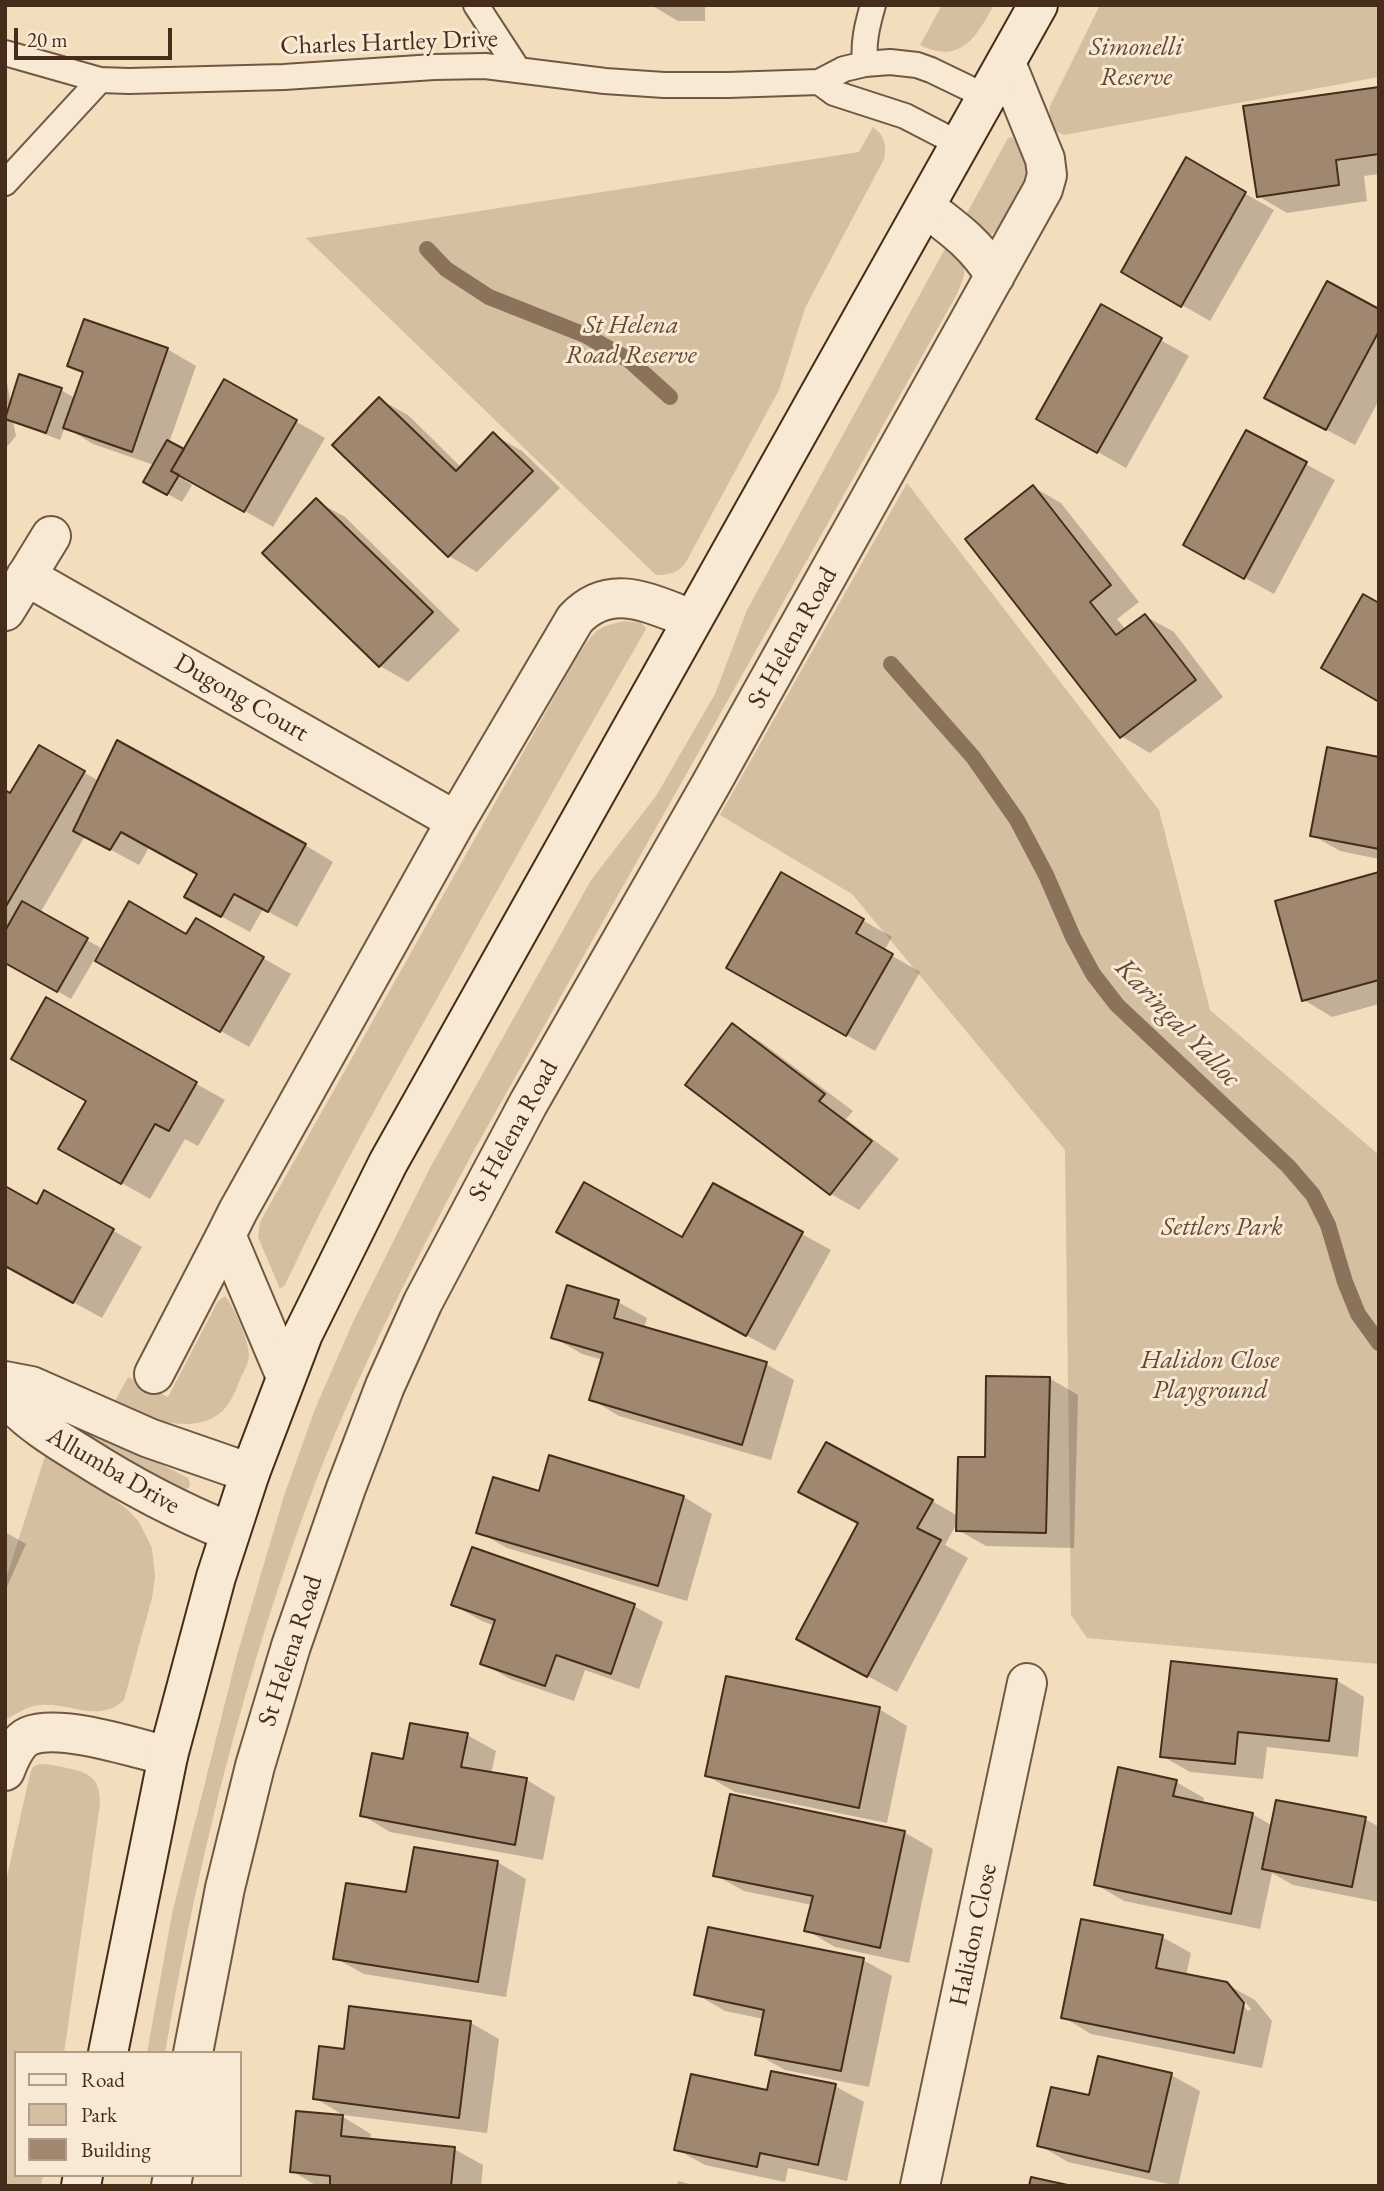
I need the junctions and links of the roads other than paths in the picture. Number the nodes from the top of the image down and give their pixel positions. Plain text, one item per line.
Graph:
1 (476, 5) edge
2 (873, 5) edge
3 (1038, 5) edge
4 (5, 54) edge
5 (1006, 63) junction
6 (865, 64) junction
7 (517, 68) junction
8 (100, 80) junction
9 (819, 82) junction
10 (987, 97) junction
11 (961, 145) junction
12 (5, 183) edge
13 (925, 207) junction
14 (995, 276) junction
15 (51, 536) dead end
16 (26, 576) junction
17 (5, 611) edge
18 (692, 619) junction
19 (456, 821) junction
20 (226, 1235) junction
21 (154, 1374) dead end
22 (286, 1377) junction
23 (5, 1381) edge
24 (5, 1396) edge
25 (250, 1473) junction
26 (230, 1532) junction
27 (1027, 1683) dead end
28 (168, 1756) junction
29 (5, 1771) edge
30 (108, 2051) edge
31 (193, 2051) edge
32 (920, 2186) edge

1 - 7 lane
2 - 6 lane
3 - 5 street
4 - 8 lane, Charles Hartley Drive
5 - 10 street
5 - 14 street, St Helena Road
6 - 9 lane, Charles Hartley Drive
6 - 10 lane, Charles Hartley Drive
7 - 8 lane, Charles Hartley Drive
7 - 9 lane, Charles Hartley Drive
8 - 12 lane
9 - 11 lane, Charles Hartley Drive
10 - 11 street
11 - 13 street
13 - 14 street
13 - 18 street
14 - 31 street, St Helena Road
15 - 16 street
16 - 17 street
16 - 19 street, Dugong Court
18 - 19 street
18 - 22 street
19 - 20 street
20 - 21 street
20 - 22 street
22 - 25 street
23 - 25 street, Allumba Drive
24 - 26 street, Allumba Drive
25 - 26 street
26 - 28 street
27 - 32 street, Halidon Close
28 - 29 street
28 - 30 street

